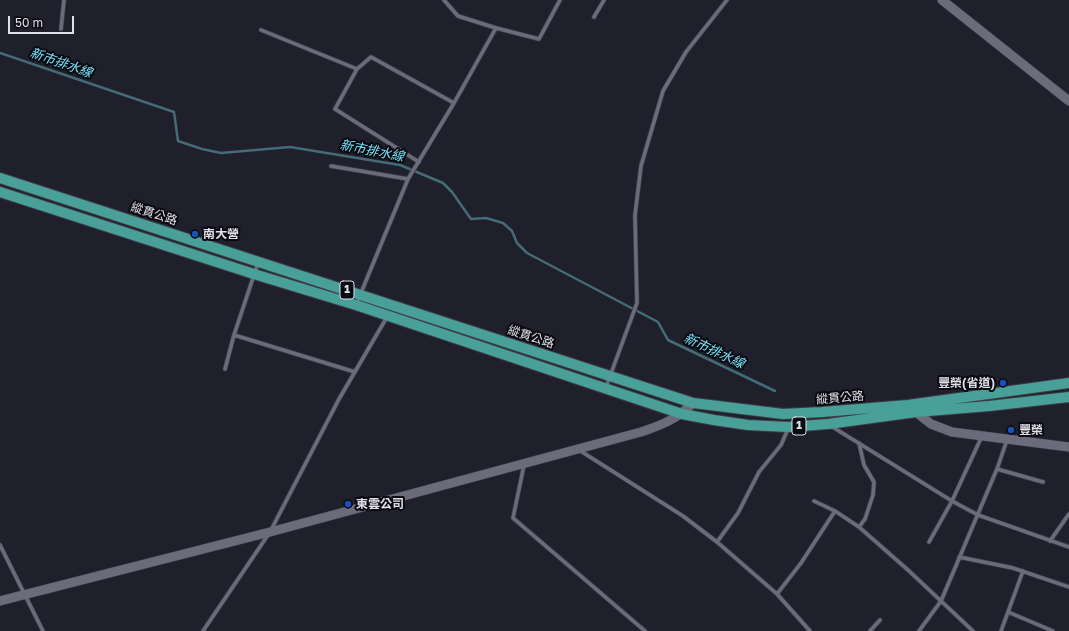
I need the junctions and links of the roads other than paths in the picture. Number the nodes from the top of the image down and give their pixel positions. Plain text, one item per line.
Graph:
1 (64, 0) edge
2 (444, 0) edge
3 (560, 0) edge
4 (604, 0) edge
5 (727, 0) edge
6 (942, 0) edge
7 (594, 17) dead end
8 (496, 28) junction
9 (61, 29) dead end
10 (261, 30) dead end
11 (358, 69) junction
12 (1069, 101) edge
13 (454, 104) junction
14 (419, 162) junction
15 (331, 166) dead end
16 (0, 178) edge
17 (408, 179) junction
18 (0, 192) edge
19 (259, 262) junction
20 (254, 274) junction
21 (360, 294) junction
22 (356, 305) junction
23 (388, 316) junction
24 (234, 335) junction
25 (225, 369) dead end
26 (354, 372) junction
27 (609, 377) junction
28 (1069, 383) edge
29 (605, 388) junction
30 (1069, 396) edge
31 (694, 403) junction
32 (912, 408) junction
33 (682, 414) junction
34 (828, 424) junction
35 (788, 427) junction
36 (982, 435) junction
37 (1008, 438) junction
38 (859, 443) junction
39 (1069, 447) edge
40 (576, 449) junction
41 (525, 464) junction
42 (997, 469) junction
43 (1044, 482) dead end
44 (814, 501) dead end
45 (952, 501) junction
46 (836, 511) junction
47 (1069, 514) edge
48 (978, 515) junction
49 (859, 527) junction
50 (270, 532) junction
51 (1050, 541) junction
52 (717, 542) junction
53 (929, 542) dead end
54 (0, 544) edge
55 (1069, 547) edge
56 (959, 557) junction
57 (1023, 571) junction
58 (1069, 587) edge
59 (777, 594) junction
60 (24, 595) junction
61 (0, 601) edge
62 (941, 601) junction
63 (1008, 612) junction
64 (880, 620) dead end
65 (43, 631) edge
66 (203, 631) edge
67 (645, 631) edge
68 (810, 631) edge
69 (870, 631) edge
70 (919, 631) edge
71 (972, 631) edge
72 (1001, 631) edge
73 (1054, 631) edge

1 - 9 lane
2 - 8 lane
3 - 8 lane
4 - 7 lane
5 - 27 lane
6 - 12 street
8 - 13 lane
10 - 11 lane
11 - 13 lane
11 - 14 lane
13 - 14 lane
14 - 17 lane
15 - 17 lane
16 - 19 main road, 縱貫公路 / 1
17 - 21 lane
18 - 20 main road, 縱貫公路 / 1
19 - 20 lane
19 - 21 main road, 縱貫公路 / 1
20 - 22 main road, 縱貫公路 / 1
20 - 24 lane
21 - 22 lane
21 - 27 main road, 縱貫公路 / 1
22 - 23 main road, 縱貫公路 / 1
23 - 26 lane
23 - 29 main road, 縱貫公路 / 1
24 - 25 lane
24 - 26 lane
26 - 50 lane
27 - 29 lane
27 - 31 main road, 縱貫公路 / 1
28 - 32 main road, 縱貫公路 / 1
29 - 33 main road, 縱貫公路 / 1
30 - 32 main road, 縱貫公路 / 1
31 - 32 main road, 縱貫公路 / 1
31 - 33 street
32 - 34 main road, 縱貫公路 / 1
32 - 36 street
33 - 35 main road, 縱貫公路 / 1
33 - 40 street
34 - 35 main road, 縱貫公路 / 1
34 - 38 lane
35 - 52 lane
36 - 37 street
36 - 45 lane
37 - 39 street
37 - 42 lane
38 - 45 lane
38 - 49 lane
40 - 41 street
40 - 52 lane
41 - 50 street
41 - 67 lane
42 - 43 lane
42 - 48 lane
44 - 46 lane
45 - 48 lane
45 - 53 lane
46 - 49 lane
46 - 59 lane
47 - 51 lane
48 - 51 lane
48 - 56 lane
49 - 62 lane
50 - 60 street
50 - 66 lane
51 - 55 lane
52 - 59 lane
54 - 60 lane
56 - 57 lane
56 - 62 lane
57 - 58 lane
57 - 63 lane
59 - 68 lane
60 - 61 street
60 - 65 lane
62 - 70 lane
62 - 71 lane
63 - 72 lane
63 - 73 lane
64 - 69 lane

